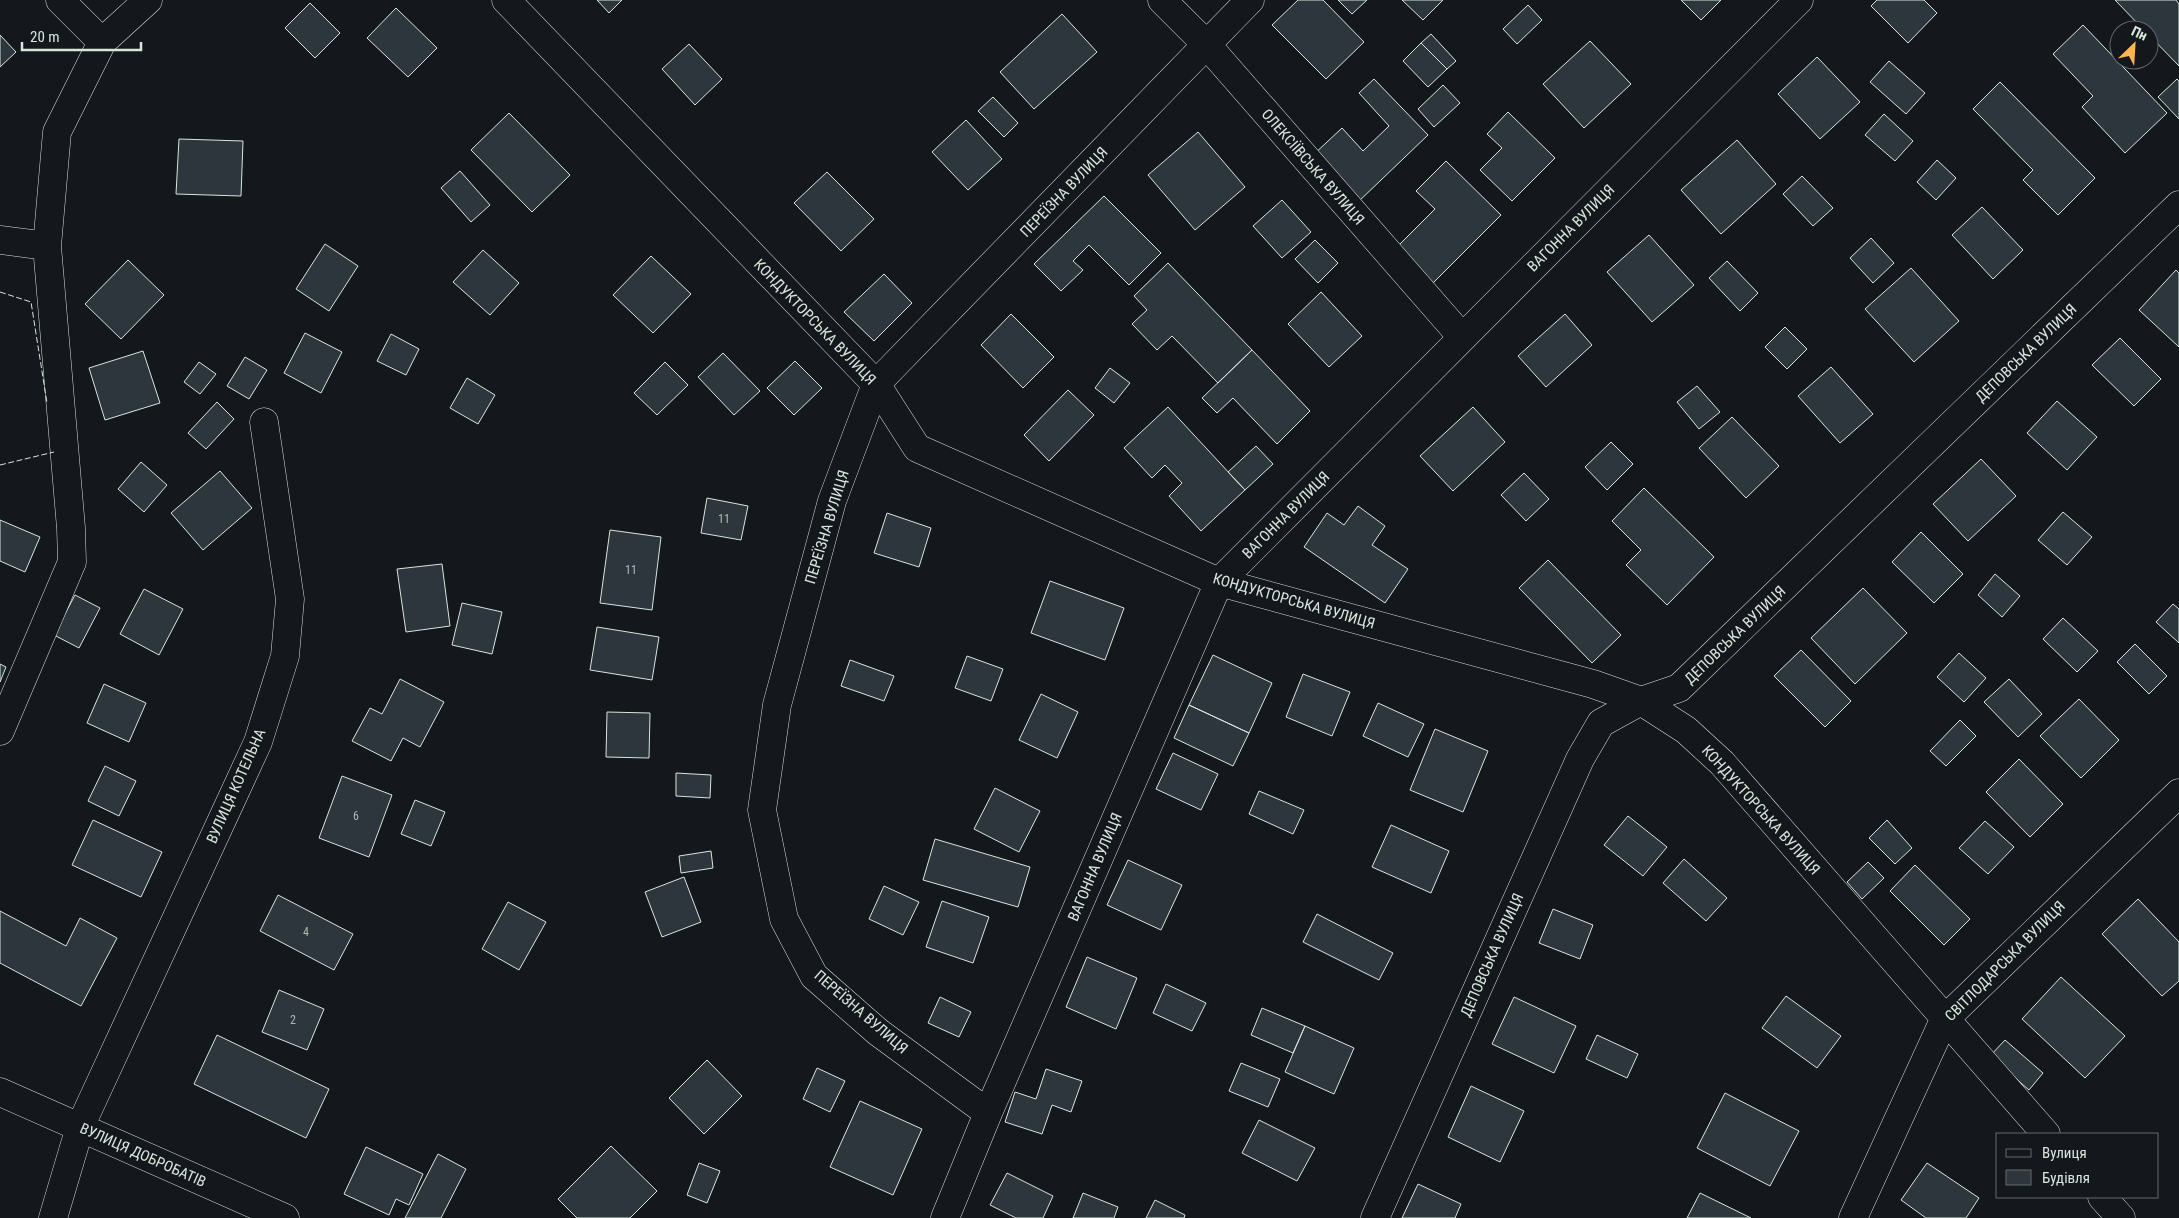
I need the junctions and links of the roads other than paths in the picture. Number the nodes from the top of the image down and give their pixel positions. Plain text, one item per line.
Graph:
1 (60, 0) edge
2 (148, 0) edge
3 (506, 0) edge
4 (1162, 0) edge
5 (1250, 0) edge
6 (1799, 0) edge
7 (102, 42) junction
8 (1207, 45) junction
9 (2179, 205) edge
10 (0, 240) edge
11 (47, 246) junction
12 (1462, 337) junction
13 (876, 384) junction
14 (264, 422) dead end
15 (1219, 582) junction
16 (1641, 702) junction
17 (0, 731) edge
18 (2179, 793) edge
19 (1944, 1020) junction
20 (0, 1092) edge
21 (988, 1113) junction
22 (80, 1127) junction
23 (2045, 1133) edge
24 (2103, 1198) edge
25 (53, 1218) edge
26 (285, 1218) edge
27 (945, 1218) edge
28 (1375, 1218) edge
29 (1854, 1218) edge
30 (2121, 1218) edge

1 - 7 street
2 - 7 street
3 - 13 street, КОНДУКТОРСЬКА ВУЛИЦЯ
4 - 8 street, ОЛЕКСІЇВСЬКА ВУЛИЦЯ
5 - 8 street, ПЕРЕЇЗНА ВУЛИЦЯ
6 - 12 street, ВАГОННА ВУЛИЦЯ
7 - 11 street
8 - 12 street, ОЛЕКСІЇВСЬКА ВУЛИЦЯ
8 - 13 street, ПЕРЕЇЗНА ВУЛИЦЯ
9 - 16 street, ДЕПОВСЬКА ВУЛИЦЯ
10 - 11 street
11 - 17 street
12 - 15 street, ВАГОННА ВУЛИЦЯ
13 - 15 street, КОНДУКТОРСЬКА ВУЛИЦЯ
13 - 21 street, ПЕРЕЇЗНА ВУЛИЦЯ
14 - 22 street, ВУЛИЦЯ КОТЕЛЬНА
15 - 16 street, КОНДУКТОРСЬКА ВУЛИЦЯ
15 - 21 street, ВАГОННА ВУЛИЦЯ
16 - 19 street, КОНДУКТОРСЬКА ВУЛИЦЯ
16 - 28 street, ДЕПОВСЬКА ВУЛИЦЯ
18 - 19 street, СВІТЛОДАРСЬКА ВУЛИЦЯ
19 - 23 street, КОНДУКТОРСЬКА ВУЛИЦЯ
19 - 29 street, СВІТЛОДАРСЬКА ВУЛИЦЯ
20 - 22 street, ВУЛИЦЯ ДОБРОБАТІВ
21 - 27 street, ВАГОННА ВУЛИЦЯ
22 - 25 street, ВУЛИЦЯ КОТЕЛЬНА
22 - 26 street, ВУЛИЦЯ ДОБРОБАТІВ
24 - 30 street

